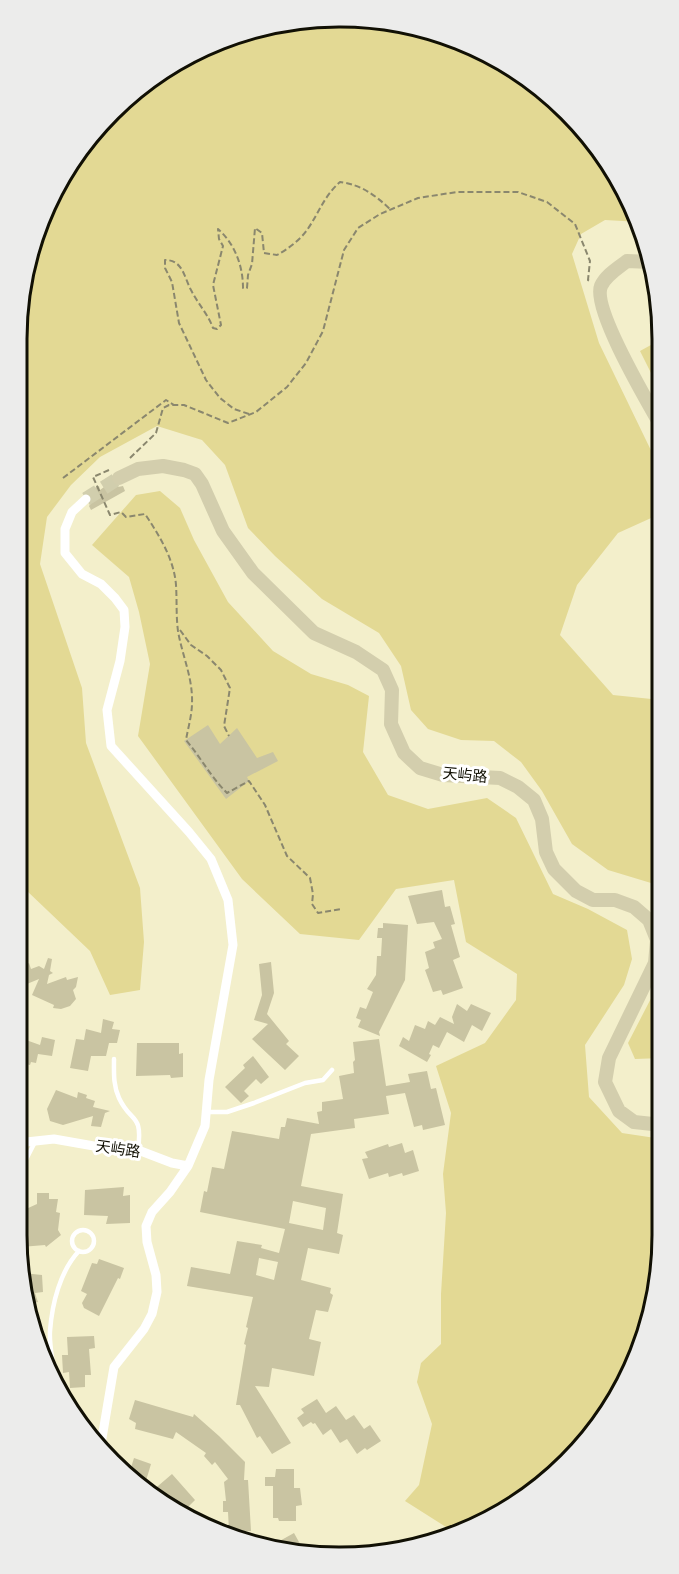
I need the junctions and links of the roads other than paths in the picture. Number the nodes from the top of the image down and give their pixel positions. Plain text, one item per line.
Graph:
1 (642, 262) edge
2 (652, 409) edge
3 (115, 473) tunnel mouth
4 (86, 499) tunnel mouth
5 (652, 927) edge
6 (652, 969) edge
7 (114, 1059) dead end
8 (332, 1070) dead end
9 (206, 1112) junction
10 (652, 1124) edge
11 (36, 1139) junction
12 (27, 1141) edge
13 (138, 1149) junction
14 (27, 1156) edge
15 (188, 1167) junction
16 (79, 1251) junction
17 (52, 1357) edge
18 (102, 1437) edge

1 - 2 street
3 - 5 street, 天屿路
4 - 9 street
6 - 10 street, 天屿路
7 - 13 lane
8 - 9 lane
9 - 15 street
11 - 12 street, 天屿路
11 - 13 street, 天屿路
11 - 14 lane
13 - 15 street, 天屿路
15 - 18 street
16 - 16 lane
16 - 17 lane

